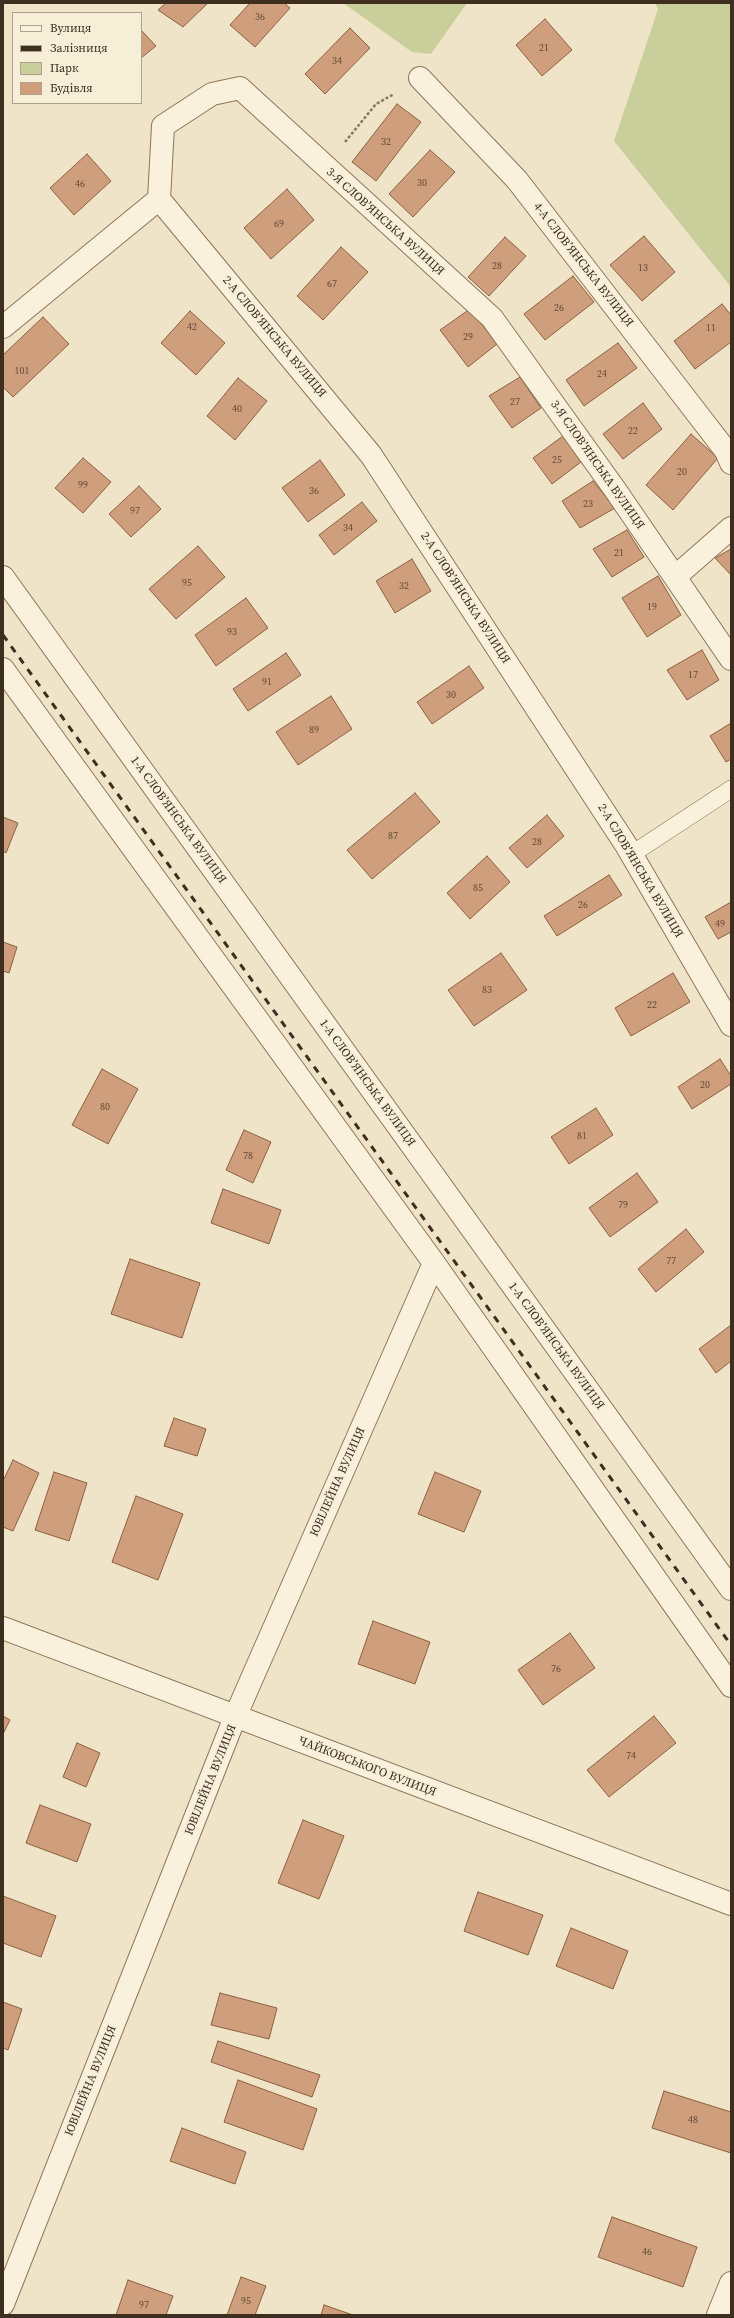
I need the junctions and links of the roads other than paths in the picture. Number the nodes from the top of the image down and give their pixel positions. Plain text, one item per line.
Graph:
1 (420, 78) dead end
2 (159, 199) junction
3 (3, 327) edge
4 (731, 463) edge
5 (731, 528) edge
6 (3, 577) edge
7 (675, 577) junction
8 (731, 659) edge
9 (3, 670) edge
10 (731, 789) edge
11 (632, 854) junction
12 (731, 1025) edge
13 (434, 1263) junction
14 (731, 1589) edge
15 (3, 1628) edge
16 (731, 1686) edge
17 (235, 1717) junction
18 (731, 1904) edge
19 (731, 2283) edge
20 (3, 2304) edge
21 (718, 2315) edge

1 - 4 street, 4-А СЛОВ’ЯНСЬКА ВУЛИЦЯ
2 - 3 street
2 - 7 street, 3-Я СЛОВ’ЯНСЬКА ВУЛИЦЯ
2 - 11 street, 2-А СЛОВ’ЯНСЬКА ВУЛИЦЯ
5 - 7 street
6 - 14 street, 1-А СЛОВ’ЯНСЬКА ВУЛИЦЯ
7 - 8 street, 3-Я СЛОВ’ЯНСЬКА ВУЛИЦЯ
9 - 13 street
10 - 11 lane
11 - 12 street, 2-А СЛОВ’ЯНСЬКА ВУЛИЦЯ
13 - 16 street
13 - 17 street, ЮВІЛЕЙНА ВУЛИЦЯ
15 - 17 street, ЧАЙКОВСЬКОГО ВУЛИЦЯ
17 - 18 street, ЧАЙКОВСЬКОГО ВУЛИЦЯ
17 - 20 street, ЮВІЛЕЙНА ВУЛИЦЯ
19 - 21 street

